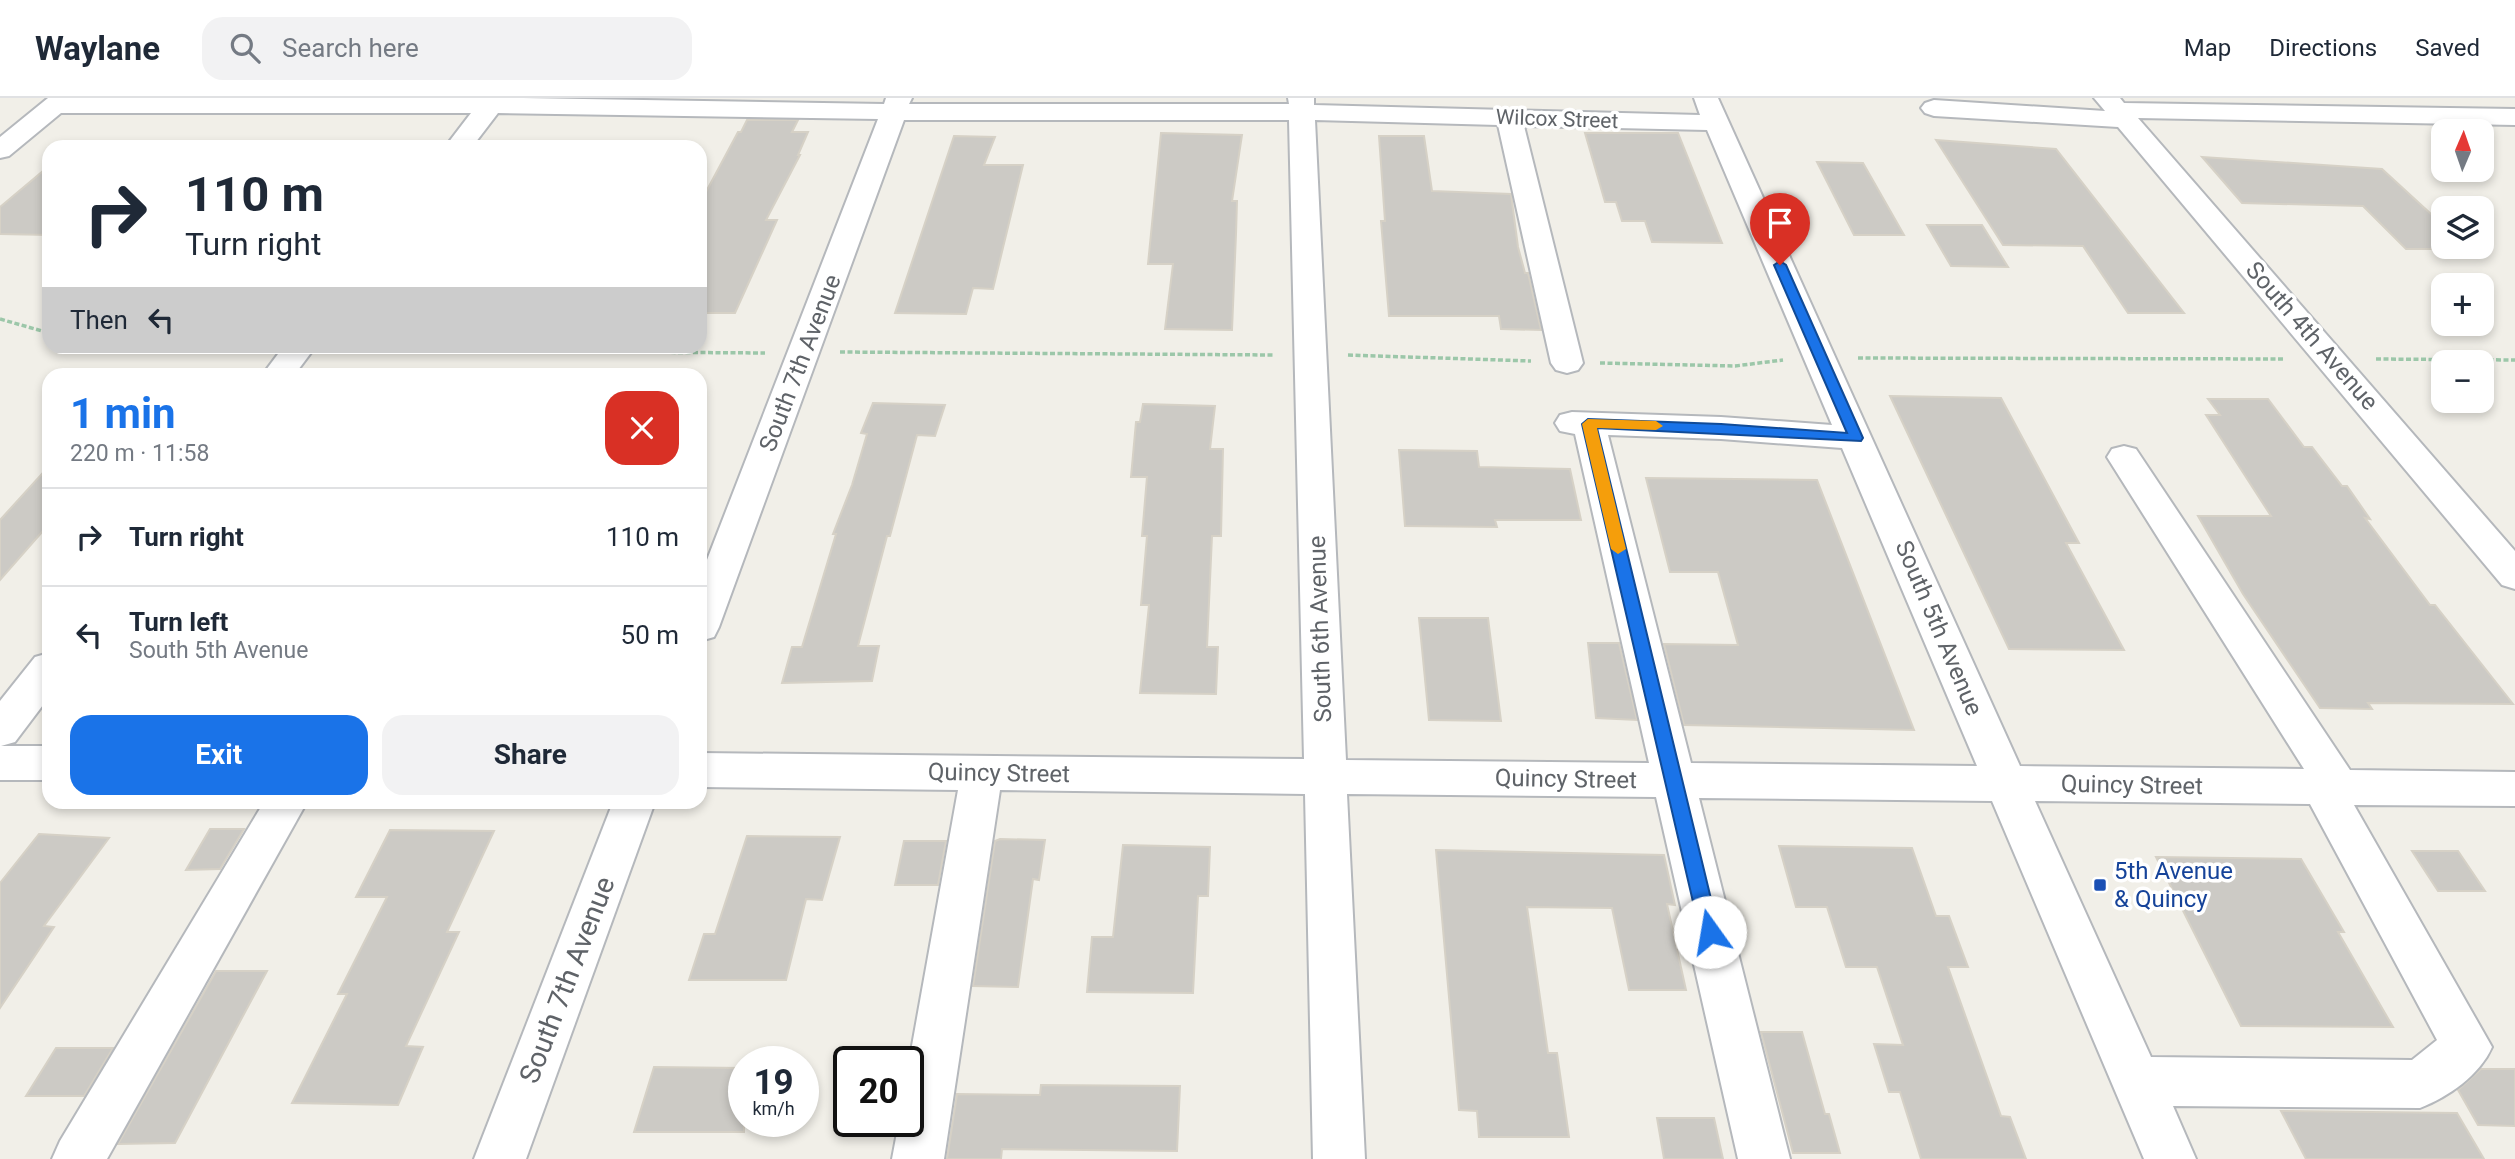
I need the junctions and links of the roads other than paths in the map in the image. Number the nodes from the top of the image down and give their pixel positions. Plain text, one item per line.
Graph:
1 (58, 102) edge
2 (493, 102) edge
3 (897, 105) edge
4 (1301, 105) edge
5 (1388, 106) edge
6 (1538, 108) edge
7 (1934, 108) dead end
8 (2117, 110) edge
9 (1711, 111) edge
10 (1509, 117) junction
11 (2515, 117) edge
12 (463, 140) edge
13 (0, 149) edge
14 (297, 354) edge
15 (273, 362) edge
16 (1567, 363) dead end
17 (1856, 438) junction
18 (2124, 457) dead end
19 (2515, 576) edge
20 (707, 608) edge
21 (42, 677) edge
22 (0, 730) edge
23 (0, 763) edge
24 (42, 763) edge
25 (707, 770) edge
26 (982, 773) junction
27 (1325, 776) junction
28 (1674, 780) junction
29 (2006, 783) junction
30 (2330, 787) junction
31 (2515, 789) edge
32 (282, 809) edge
33 (631, 809) edge
34 (2136, 1081) junction
35 (78, 1159) edge
36 (500, 1159) edge
37 (918, 1159) edge
38 (1339, 1159) edge
39 (1764, 1159) edge
40 (2170, 1159) edge

1 - 2 street, Wilcox Street
1 - 13 street
2 - 3 street, Wilcox Street
2 - 12 street
3 - 4 street, Wilcox Street
3 - 20 street, South 7th Avenue
4 - 5 street, Wilcox Street
4 - 27 street, South 6th Avenue
5 - 10 street, Wilcox Street
6 - 9 street, Wilcox Street
6 - 10 street, Wilcox Street
7 - 8 street
8 - 11 street
8 - 19 street, South 4th Avenue
9 - 17 street, South 5th Avenue
10 - 16 street
14 - 15 street
17 - 28 street
17 - 29 street, South 5th Avenue
18 - 30 street
21 - 22 street
23 - 24 street
25 - 26 street, Quincy Street
26 - 27 street, Quincy Street
26 - 37 street
27 - 28 street, Quincy Street
27 - 38 street, South 6th Avenue
28 - 29 street, Quincy Street
28 - 39 street
29 - 30 street, Quincy Street
29 - 34 street, South 5th Avenue
30 - 31 street, Quincy Street
30 - 34 street
32 - 35 street
33 - 36 street, South 7th Avenue
34 - 40 street, South 5th Avenue

